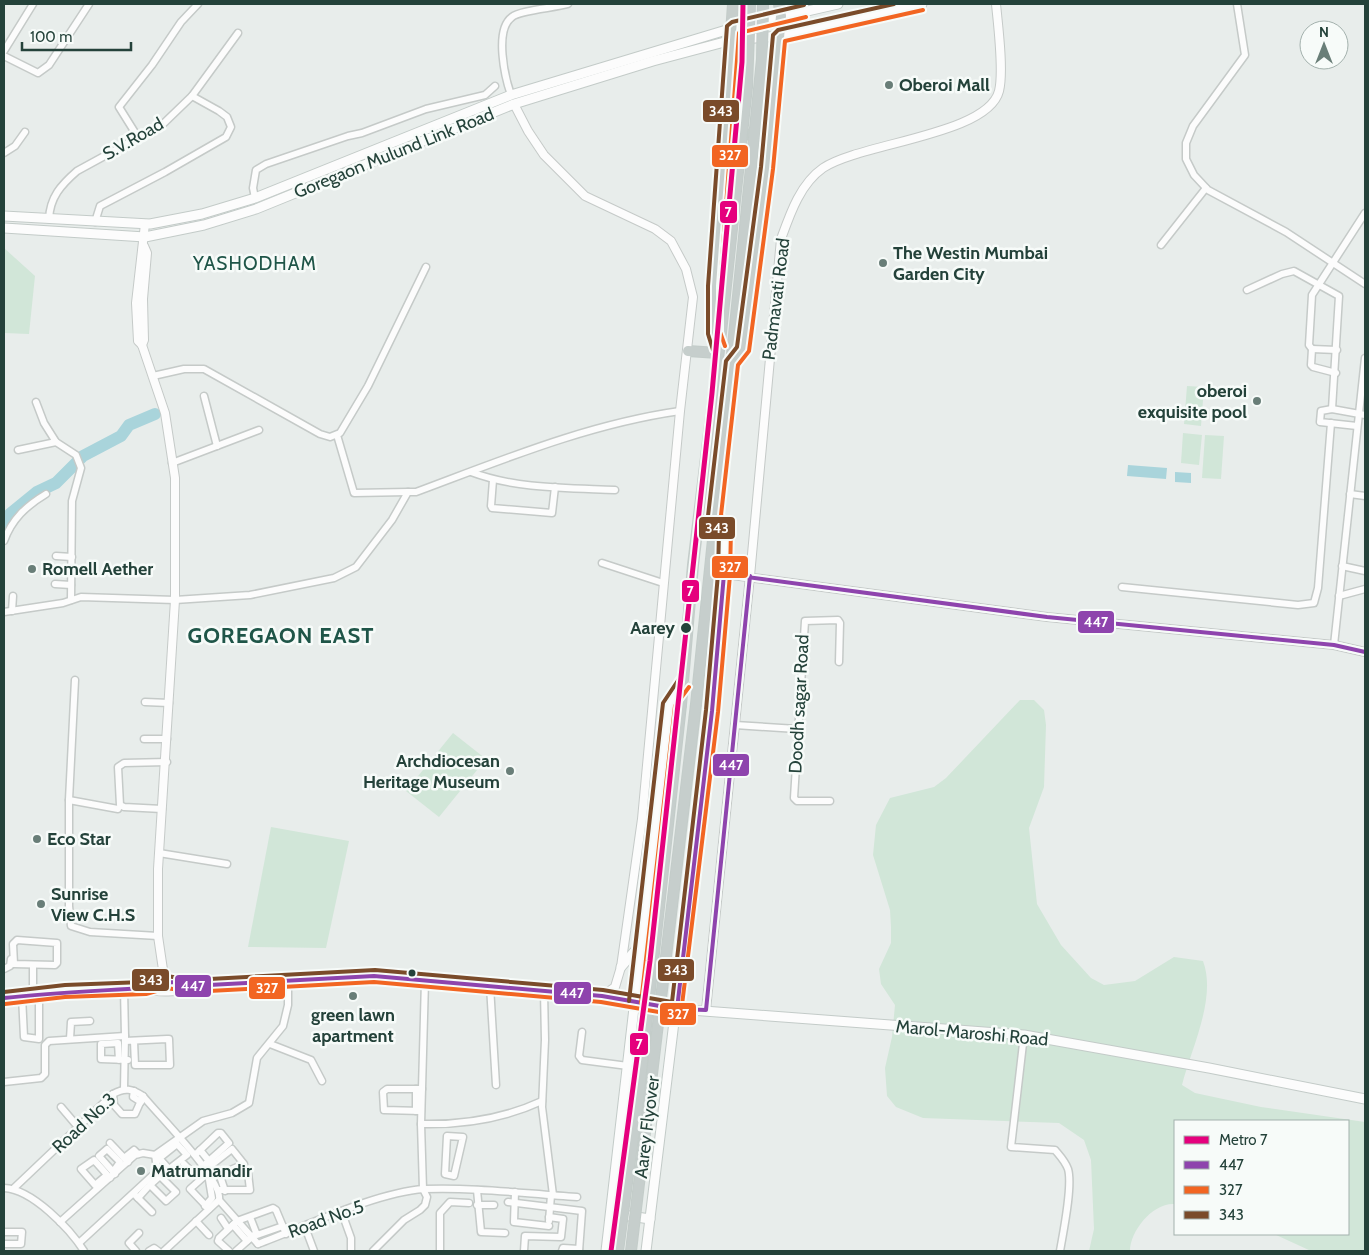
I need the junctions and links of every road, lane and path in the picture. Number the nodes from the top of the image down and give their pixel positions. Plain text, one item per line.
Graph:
1 (33, 4) edge
2 (89, 4) edge
3 (198, 4) edge
4 (568, 4) edge
5 (733, 4) edge
6 (750, 4) edge
7 (763, 4) edge
8 (779, 4) edge
9 (838, 4) edge
10 (922, 4) edge
11 (996, 4) edge
12 (1237, 4) edge
13 (781, 16) junction
14 (732, 28) junction
15 (238, 33) dead end
16 (779, 36) junction
17 (732, 40) junction
18 (4, 51) edge
19 (4, 56) edge
20 (495, 86) dead end
21 (192, 96) junction
22 (513, 100) junction
23 (25, 132) dead end
24 (725, 132) junction
25 (770, 137) junction
26 (139, 139) junction
27 (4, 153) edge
28 (281, 186) junction
29 (1206, 188) junction
30 (285, 197) junction
31 (255, 198) junction
32 (1365, 213) edge
33 (4, 216) edge
34 (49, 219) junction
35 (95, 222) junction
36 (145, 224) junction
37 (4, 228) edge
38 (144, 242) junction
39 (1161, 244) dead end
40 (1332, 264) junction
41 (426, 266) dead end
42 (1365, 284) edge
43 (1318, 286) junction
44 (1246, 290) dead end
45 (719, 348) junction
46 (1312, 349) junction
47 (1337, 350) junction
48 (688, 351) junction
49 (1365, 358) edge
50 (732, 359) junction
51 (1336, 373) junction
52 (153, 376) junction
53 (204, 396) dead end
54 (36, 402) dead end
55 (1332, 409) junction
56 (680, 410) junction
57 (1362, 414) edge
58 (1331, 423) junction
59 (1357, 426) junction
60 (259, 430) dead end
61 (337, 434) junction
62 (56, 442) junction
63 (217, 446) junction
64 (18, 450) dead end
65 (172, 463) junction
66 (471, 472) junction
67 (493, 480) junction
68 (555, 487) junction
69 (615, 490) dead end
70 (408, 492) junction
71 (46, 494) dead end
72 (1350, 494) junction
73 (1365, 496) edge
74 (714, 518) junction
75 (4, 541) edge
76 (56, 556) dead end
77 (72, 557) junction
78 (602, 563) dead end
79 (1342, 566) junction
80 (56, 569) dead end
81 (72, 570) junction
82 (1365, 571) edge
83 (724, 574) junction
84 (750, 576) junction
85 (663, 583) junction
86 (55, 584) dead end
87 (71, 585) junction
88 (1122, 587) dead end
89 (1365, 589) edge
90 (13, 596) dead end
91 (1339, 596) junction
92 (70, 600) junction
93 (175, 600) junction
94 (12, 611) junction
95 (4, 612) edge
96 (1334, 645) junction
97 (1365, 652) edge
98 (839, 662) dead end
99 (75, 680) dead end
100 (684, 683) junction
101 (145, 702) dead end
102 (169, 703) junction
103 (735, 725) junction
104 (797, 729) junction
105 (144, 739) dead end
106 (168, 740) junction
107 (167, 762) junction
108 (69, 800) junction
109 (830, 802) dead end
110 (118, 809) dead end
111 (162, 809) junction
112 (160, 853) junction
113 (227, 864) dead end
114 (158, 936) junction
115 (10, 938) dead end
116 (640, 945) junction
117 (33, 965) junction
118 (620, 967) junction
119 (4, 969) edge
120 (288, 981) junction
121 (425, 981) junction
122 (490, 986) junction
123 (165, 987) junction
124 (124, 989) junction
125 (544, 991) junction
126 (36, 995) junction
127 (22, 996) junction
128 (602, 996) junction
129 (4, 998) edge
130 (635, 1002) junction
131 (677, 1009) junction
132 (706, 1010) junction
133 (90, 1021) dead end
134 (582, 1032) dead end
135 (1024, 1035) junction
136 (125, 1038) junction
137 (70, 1039) junction
138 (107, 1040) junction
139 (134, 1041) junction
140 (270, 1044) junction
141 (122, 1060) junction
142 (134, 1060) junction
143 (628, 1066) junction
144 (322, 1081) dead end
145 (4, 1082) edge
146 (496, 1085) dead end
147 (122, 1089) junction
148 (419, 1089) junction
149 (113, 1096) junction
150 (142, 1099) junction
151 (1365, 1099) edge
152 (542, 1101) junction
153 (62, 1107) dead end
154 (419, 1111) junction
155 (421, 1124) junction
156 (449, 1124) junction
157 (78, 1127) junction
158 (449, 1136) junction
159 (178, 1137) junction
160 (110, 1143) dead end
161 (157, 1158) junction
162 (126, 1160) junction
163 (184, 1164) dead end
164 (209, 1170) junction
165 (111, 1175) junction
166 (156, 1176) junction
167 (448, 1176) junction
168 (100, 1184) junction
169 (148, 1184) junction
170 (4, 1188) edge
171 (13, 1189) junction
172 (423, 1189) junction
173 (449, 1190) junction
174 (477, 1190) junction
175 (515, 1192) junction
176 (552, 1195) junction
177 (136, 1196) junction
178 (577, 1197) dead end
179 (219, 1200) junction
180 (450, 1202) junction
181 (469, 1202) dead end
182 (511, 1202) junction
183 (161, 1203) dead end
184 (477, 1205) junction
185 (494, 1205) dead end
186 (550, 1207) junction
187 (207, 1208) junction
188 (152, 1212) dead end
189 (342, 1213) junction
190 (611, 1214) junction
191 (232, 1215) junction
192 (250, 1217) junction
193 (549, 1217) junction
194 (650, 1219) junction
195 (196, 1221) junction
196 (60, 1222) junction
197 (228, 1223) junction
198 (283, 1226) junction
199 (549, 1226) junction
200 (305, 1227) junction
201 (4, 1232) edge
202 (139, 1233) dead end
203 (505, 1233) dead end
204 (286, 1234) junction
205 (209, 1235) dead end
206 (251, 1237) junction
207 (548, 1237) junction
208 (79, 1243) junction
209 (4, 1244) edge
210 (258, 1248) edge
211 (579, 1250) edge
212 (84, 1251) edge
213 (136, 1251) edge
214 (149, 1251) edge
215 (158, 1251) edge
216 (164, 1251) edge
217 (229, 1251) edge
218 (236, 1251) edge
219 (314, 1251) edge
220 (351, 1251) edge
221 (373, 1251) edge
222 (440, 1251) edge
223 (524, 1251) edge
224 (562, 1251) edge
225 (606, 1251) edge
226 (618, 1251) edge
227 (632, 1251) edge
228 (646, 1251) edge
229 (1060, 1251) edge

1 - 18 street
2 - 19 street
3 - 26 street
4 - 22 street
5 - 14 highway
6 - 45 highway, Aarey Flyover, bridge
7 - 50 highway, Aarey Flyover, bridge
8 - 13 highway
9 - 13 main road, Goregaon Mulund Link Road
10 - 16 main road, Goregaon Mulund Link Road
11 - 84 street, Padmavati Road
12 - 29 street
13 - 14 main road, Goregaon Mulund Link Road
13 - 16 highway
14 - 17 highway
14 - 22 main road, Goregaon Mulund Link Road
15 - 21 street, S.V.Road
16 - 17 main road, Goregaon Mulund Link Road
16 - 25 highway
17 - 22 main road, Goregaon Mulund Link Road
17 - 24 highway
20 - 31 street
21 - 26 street, S.V.Road
21 - 35 street
22 - 28 main road, Goregaon Mulund Link Road
22 - 30 main road, Goregaon Mulund Link Road
22 - 48 street
23 - 27 street
24 - 25 highway
24 - 45 highway
25 - 50 highway
26 - 34 street, S.V.Road
28 - 30 main road
28 - 31 main road, Goregaon Mulund Link Road
29 - 39 street
29 - 40 street
30 - 38 main road, Goregaon Mulund Link Road
31 - 36 main road, Goregaon Mulund Link Road
32 - 40 street
33 - 34 main road, Goregaon Mulund Link Road
34 - 35 main road, Goregaon Mulund Link Road
35 - 36 main road, Goregaon Mulund Link Road
36 - 38 street
37 - 38 main road, Goregaon Mulund Link Road
38 - 52 street
40 - 42 street
40 - 43 street
41 - 61 street
43 - 44 street
43 - 46 street
43 - 47 street
45 - 48 highway
45 - 100 highway, Aarey Flyover
46 - 47 street
46 - 51 street
47 - 51 street
48 - 56 street
49 - 57 street
50 - 74 highway, Aarey Flyover
51 - 55 street
52 - 61 street
52 - 65 street
53 - 63 street
54 - 62 street
55 - 57 street
55 - 58 street
56 - 66 street
56 - 85 street
57 - 59 street
58 - 59 street
58 - 88 street
59 - 72 street
60 - 63 street
61 - 70 street
62 - 64 street
62 - 77 street
63 - 65 street
65 - 93 street
66 - 67 street
66 - 70 street
67 - 68 street
67 - 68 street
68 - 69 street
70 - 93 street
71 - 75 street
72 - 73 street
72 - 79 street
74 - 83 main road
74 - 227 highway, Aarey Flyover, bridge
76 - 77 street
77 - 81 street
78 - 85 street
79 - 82 street
79 - 91 street
80 - 81 street
81 - 87 street
83 - 84 street
83 - 131 main road
84 - 96 street
84 - 103 street, Padmavati Road
85 - 118 street
86 - 87 street
87 - 92 street
89 - 91 street
90 - 94 street
91 - 96 street
92 - 93 street
92 - 94 street
93 - 102 street
94 - 95 street
96 - 97 street
98 - 104 street, Doodh sagar Road
99 - 108 street
100 - 116 main road
100 - 226 highway, Aarey Flyover, bridge
101 - 102 street
102 - 106 street
103 - 104 street
103 - 132 street, Padmavati Road
104 - 109 street, Doodh sagar Road
105 - 106 street
106 - 107 street
107 - 111 street
107 - 111 street
108 - 110 street
108 - 114 street
111 - 112 street
112 - 113 street
112 - 114 street
114 - 123 street
115 - 119 street
116 - 118 main road
116 - 130 main road
117 - 117 street
117 - 126 street
118 - 128 street
120 - 121 street
120 - 123 street
120 - 140 street
121 - 122 street
121 - 148 street
122 - 125 street
122 - 146 street
123 - 124 street
124 - 126 street
124 - 136 street
125 - 128 street
125 - 152 street
126 - 127 street
126 - 127 street
127 - 129 street
128 - 130 street
130 - 131 main road, Marol-Maroshi Road
130 - 143 main road
131 - 132 main road, Marol-Maroshi Road
131 - 194 main road
132 - 135 main road, Marol-Maroshi Road
133 - 137 street
134 - 143 street
135 - 151 main road, Marol-Maroshi Road
135 - 229 street
136 - 138 street
136 - 139 street
136 - 141 street
137 - 138 street
137 - 145 street
138 - 141 street
138 - 141 street
139 - 142 street
139 - 142 street
140 - 144 street
140 - 159 street
141 - 142 street
141 - 147 street
143 - 190 main road
147 - 149 street, Road No.3
147 - 150 street, Road No.3
148 - 154 street
148 - 154 street
149 - 150 street
149 - 157 street, Road No.3
150 - 159 street, Road No.3
152 - 156 street
152 - 176 street
153 - 157 street
154 - 155 street
155 - 156 street
155 - 172 street
156 - 158 street
157 - 171 street, Road No.3
158 - 167 street
158 - 167 street
159 - 161 street
159 - 164 street
160 - 162 street
161 - 162 street
161 - 164 street
161 - 164 street
161 - 166 street
162 - 165 street
163 - 164 street
164 - 179 street
164 - 187 street
164 - 187 street
165 - 168 street
165 - 168 street
166 - 169 street
166 - 169 street
167 - 173 street
168 - 196 street
169 - 177 street
169 - 183 street
170 - 171 street
171 - 196 street
172 - 173 street, Road No.5
172 - 189 street, Road No.5
172 - 221 street
173 - 174 street, Road No.5
173 - 180 street
174 - 175 street, Road No.5
174 - 184 street
175 - 176 street, Road No.5
175 - 182 street
176 - 178 street, Road No.5
176 - 186 street
177 - 188 street
177 - 208 street
179 - 187 street
179 - 191 street, Road No.5
180 - 181 street
180 - 222 street
182 - 186 street
182 - 199 street
184 - 185 street
184 - 203 street
186 - 193 street
186 - 211 street
187 - 195 street
189 - 200 street, Road No.5
189 - 220 street
190 - 194 main road
190 - 225 main road
191 - 197 street, Road No.5
191 - 197 street
192 - 197 street
192 - 198 street
192 - 206 street
193 - 199 street
193 - 207 street
194 - 228 main road
195 - 205 street
195 - 216 street
196 - 208 street
197 - 206 street, Road No.5
197 - 217 street
198 - 204 street
198 - 206 street
199 - 207 street
200 - 204 street, Road No.5
200 - 219 street
201 - 209 street
202 - 213 street
204 - 210 street, Road No.5
206 - 210 street, Road No.5
206 - 218 street
207 - 223 street
208 - 212 street
211 - 224 street
214 - 215 street

